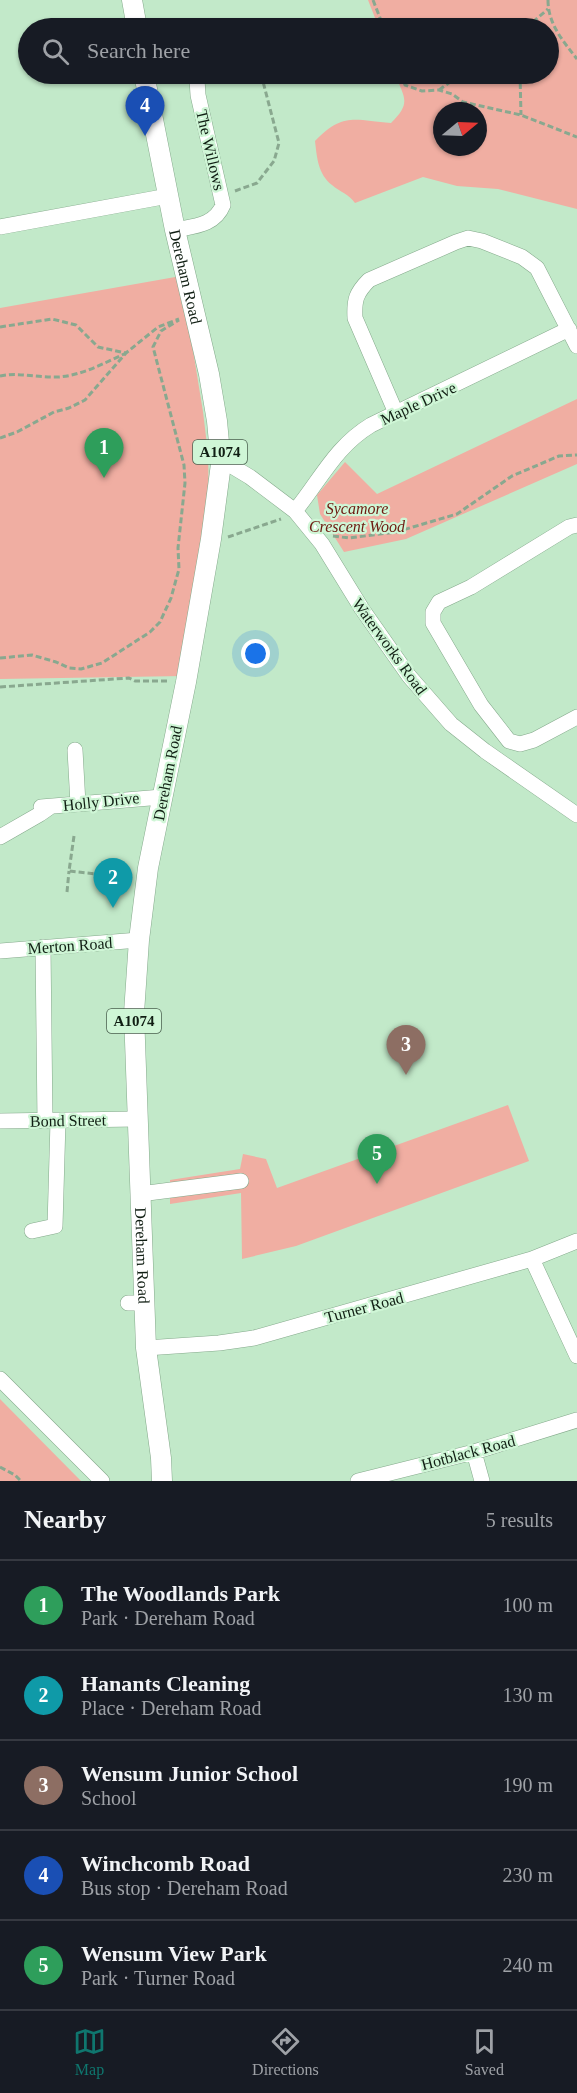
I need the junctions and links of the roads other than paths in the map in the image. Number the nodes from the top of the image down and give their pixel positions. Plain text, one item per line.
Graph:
1 (132, 0) edge
2 (135, 18) edge
3 (146, 84) edge
4 (197, 84) edge
5 (168, 196) junction
6 (0, 226) edge
7 (175, 230) junction
8 (569, 329) junction
9 (577, 346) edge
10 (396, 413) junction
11 (221, 464) junction
12 (295, 511) junction
13 (577, 525) edge
14 (577, 717) edge
15 (75, 750) dead end
16 (162, 797) junction
17 (78, 804) junction
18 (577, 815) edge
19 (0, 837) edge
20 (139, 940) junction
21 (44, 947) junction
22 (0, 951) edge
23 (137, 1119) junction
24 (0, 1121) edge
25 (51, 1121) junction
26 (241, 1181) dead end
27 (140, 1194) junction
28 (32, 1231) dead end
29 (577, 1241) edge
30 (532, 1259) junction
31 (146, 1348) junction
32 (577, 1356) edge
33 (0, 1379) edge
34 (577, 1420) edge
35 (474, 1452) junction
36 (102, 1481) edge
37 (162, 1481) edge
38 (358, 1481) edge
39 (482, 1481) edge

1 - 2 main road
3 - 5 main road, Dereham Road / A1074
4 - 7 street, The Willows
5 - 6 street
5 - 7 main road, Dereham Road / A1074
7 - 11 main road, Dereham Road / A1074
8 - 9 street
8 - 10 street, Maple Drive
8 - 10 street
10 - 12 street, Maple Drive
11 - 12 street, Waterworks Road
11 - 16 main road, Dereham Road / A1074
12 - 18 street, Waterworks Road
13 - 14 street
15 - 17 street
16 - 17 street, Holly Drive
16 - 20 main road, Dereham Road / A1074
17 - 19 street, Holly Drive
20 - 21 street, Merton Road
20 - 23 main road, Dereham Road / A1074
21 - 22 street, Merton Road
21 - 25 street
23 - 25 street, Bond Street
23 - 27 main road, Dereham Road / A1074
24 - 25 street, Bond Street
25 - 28 street
26 - 27 street
27 - 31 main road, Dereham Road / A1074
29 - 30 street, Turner Road
30 - 31 street, Turner Road
30 - 32 street
31 - 37 main road, Dereham Road / A1074
33 - 36 street
34 - 35 street, Hotblack Road
35 - 38 street, Hotblack Road
35 - 39 street

